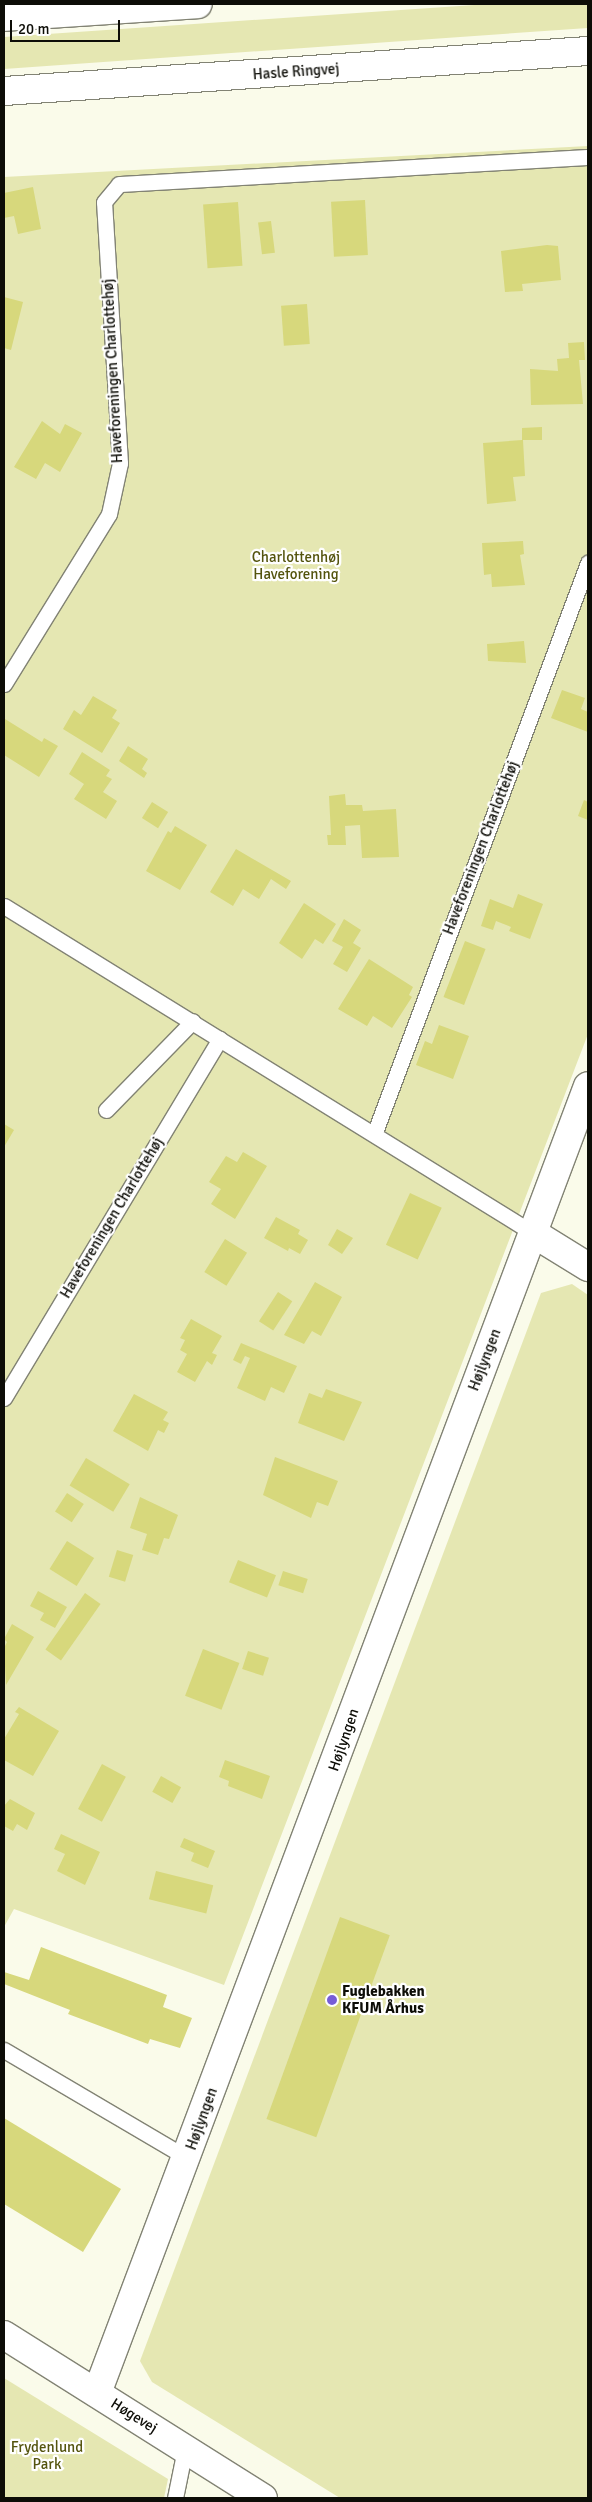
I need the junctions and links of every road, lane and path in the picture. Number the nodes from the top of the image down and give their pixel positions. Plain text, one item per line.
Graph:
1 (198, 4) edge
2 (4, 16) edge
3 (588, 51) edge
4 (4, 91) edge
5 (588, 157) edge
6 (588, 563) edge
7 (4, 684) edge
8 (4, 906) edge
9 (193, 1021) junction
10 (220, 1039) junction
11 (588, 1086) edge
12 (106, 1110) dead end
13 (374, 1132) junction
14 (533, 1233) junction
15 (588, 1267) edge
16 (4, 1398) edge
17 (4, 2050) edge
18 (187, 2158) junction
19 (4, 2335) edge
20 (97, 2393) junction
21 (185, 2450) junction
22 (175, 2498) edge
23 (263, 2498) edge

1 - 2 street
3 - 4 street, Hasle Ringvej
5 - 7 lane, Haveforeningen Charlottehøj
6 - 13 lane, Haveforeningen Charlottehøj
8 - 9 lane
9 - 10 lane
9 - 12 lane
10 - 13 lane
10 - 16 lane, Haveforeningen Charlottehøj
11 - 14 street, Højlyngen
13 - 14 lane
14 - 15 street
14 - 18 street, Højlyngen
17 - 18 lane
18 - 20 street, Højlyngen
19 - 20 street, Høgevej
20 - 21 street, Høgevej
21 - 22 lane
21 - 23 street, Høgevej

